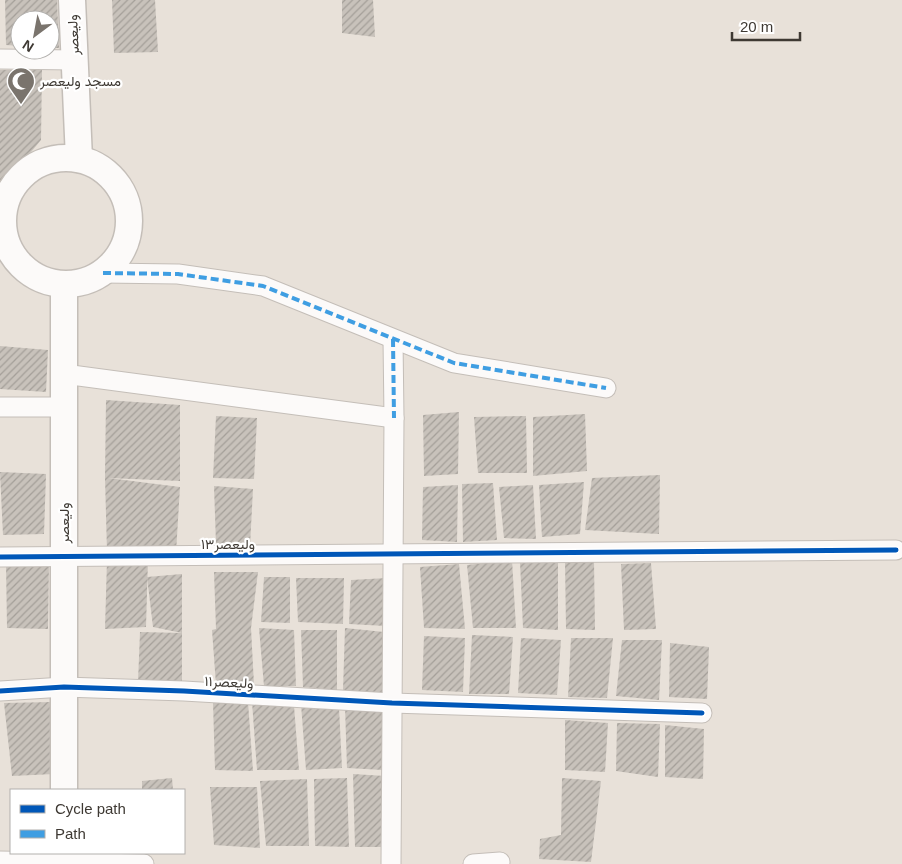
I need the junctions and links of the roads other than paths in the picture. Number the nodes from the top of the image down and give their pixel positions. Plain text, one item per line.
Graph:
1 (72, 0) edge
2 (0, 59) edge
3 (74, 60) junction
4 (79, 159) junction
5 (1, 226) edge
6 (103, 273) junction
7 (64, 285) junction
8 (393, 339) junction
9 (64, 374) junction
10 (606, 388) dead end
11 (0, 406) edge
12 (64, 407) junction
13 (394, 418) junction
14 (896, 550) dead end
15 (393, 554) junction
16 (64, 556) junction
17 (0, 557) edge
18 (64, 687) junction
19 (0, 691) edge
20 (392, 703) junction
21 (702, 713) dead end
22 (64, 789) edge
23 (64, 860) edge
24 (0, 861) edge
25 (500, 862) dead end
26 (144, 864) edge
27 (390, 864) edge
28 (473, 864) edge

1 - 3 street, ولیعصر
2 - 3 street
3 - 4 street, ولیعصر
4 - 5 street
4 - 6 street
5 - 7 street
6 - 7 street
6 - 8 street
7 - 9 street, ولیعصر
8 - 10 street
8 - 13 street
9 - 12 street, ولیعصر
9 - 13 street
11 - 12 street
12 - 16 street, ولیعصر
13 - 15 street
14 - 15 street, ولیعصر۱۳
15 - 16 street, ولیعصر۱۳
15 - 20 street
16 - 17 street, ولیعصر۱۳
16 - 18 street, ولیعصر
18 - 19 street, ولیعصر۱۱
18 - 20 street, ولیعصر۱۱
18 - 22 street, ولیعصر
20 - 21 street, ولیعصر۱۱
20 - 27 street
23 - 24 street
23 - 26 street
25 - 28 street

